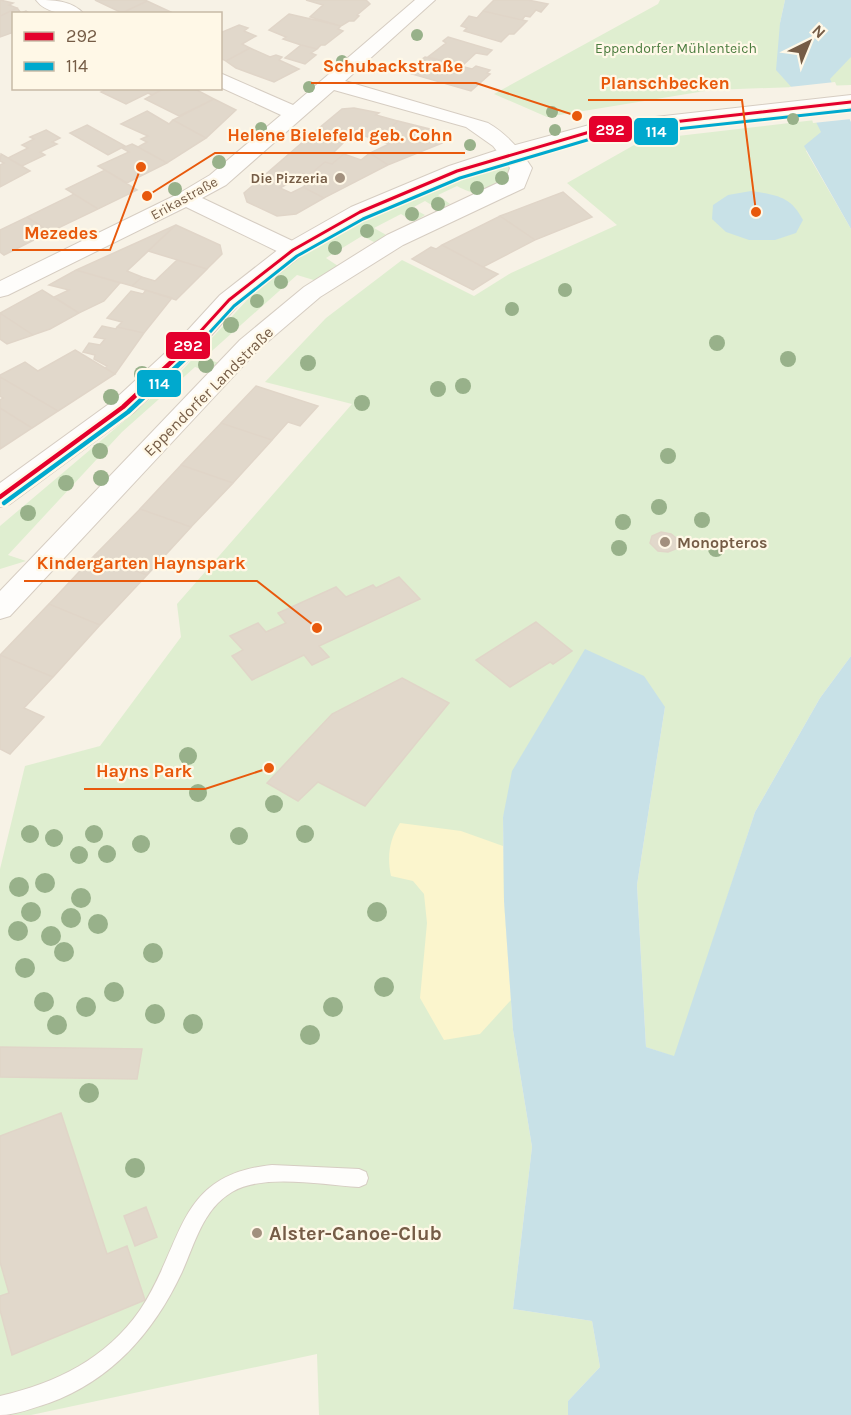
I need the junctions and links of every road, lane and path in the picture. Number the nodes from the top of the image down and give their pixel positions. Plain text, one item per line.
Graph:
1 (45, 0) edge
2 (420, 1) edge
3 (71, 12) edge
4 (222, 80) edge
5 (332, 83) junction
6 (851, 102) edge
7 (294, 113) junction
8 (512, 153) junction
9 (186, 199) junction
10 (293, 250) junction
11 (0, 290) edge
12 (0, 497) edge
13 (0, 609) edge
14 (359, 1178) dead end
15 (0, 1406) edge

1 - 3 street
2 - 5 street, Erikastraße
4 - 7 street
5 - 7 street, Erikastraße
5 - 8 street
6 - 8 street
7 - 9 street, Erikastraße
8 - 10 street
8 - 13 street, Eppendorfer Landstraße
9 - 10 street
9 - 11 street, Erikastraße
10 - 12 street
14 - 15 lane

